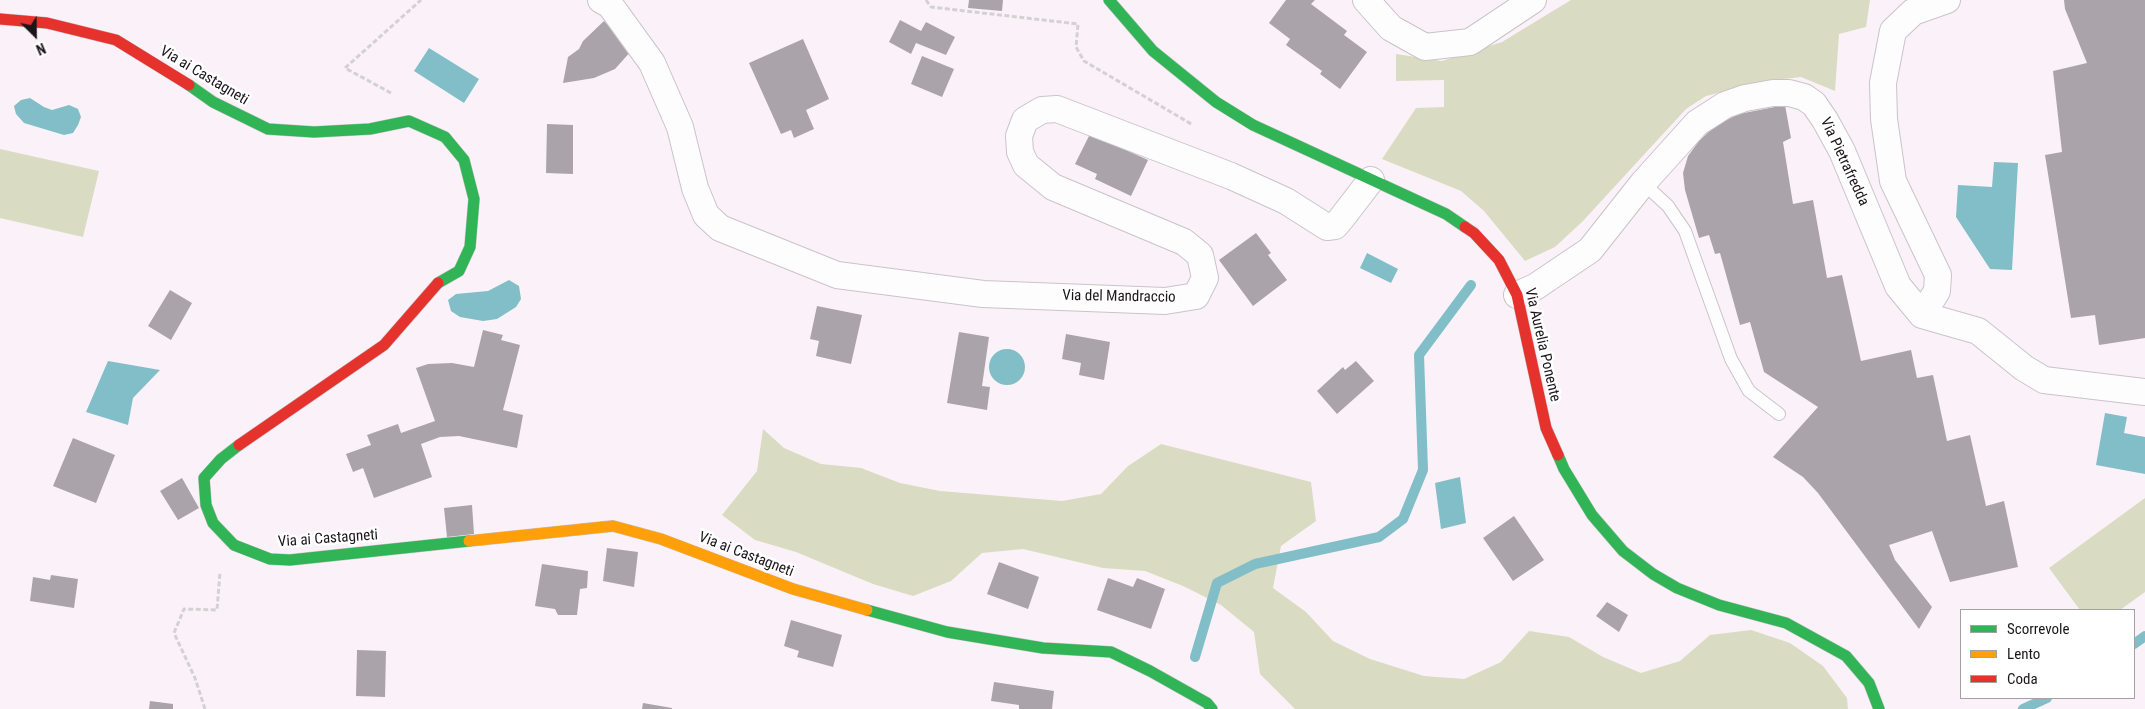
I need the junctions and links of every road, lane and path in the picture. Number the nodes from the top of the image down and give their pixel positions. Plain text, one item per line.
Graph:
1 (421, 0) edge
2 (601, 0) edge
3 (926, 0) edge
4 (1109, 0) edge
5 (1366, 0) edge
6 (1533, 0) edge
7 (1946, 0) edge
8 (0, 19) edge
9 (1078, 24) dead end
10 (395, 94) dead end
11 (1371, 180) junction
12 (1643, 183) junction
13 (1517, 295) junction
14 (1922, 314) junction
15 (2145, 392) edge
16 (1778, 414) dead end
17 (234, 545) junction
18 (205, 709) edge
19 (1212, 709) edge
20 (1879, 709) edge

1 - 10 path
2 - 11 street, Via del Mandraccio
3 - 9 path
4 - 11 street, Via Aurelia Ponente
5 - 6 street
7 - 14 street
8 - 17 street, Via ai Castagneti
11 - 13 street, Via Aurelia Ponente
12 - 13 street, Via Pietrafredda
12 - 14 street, Via Pietrafredda
12 - 16 lane
13 - 20 street, Via Aurelia Ponente
14 - 15 street
17 - 18 path
17 - 19 street, Via ai Castagneti

